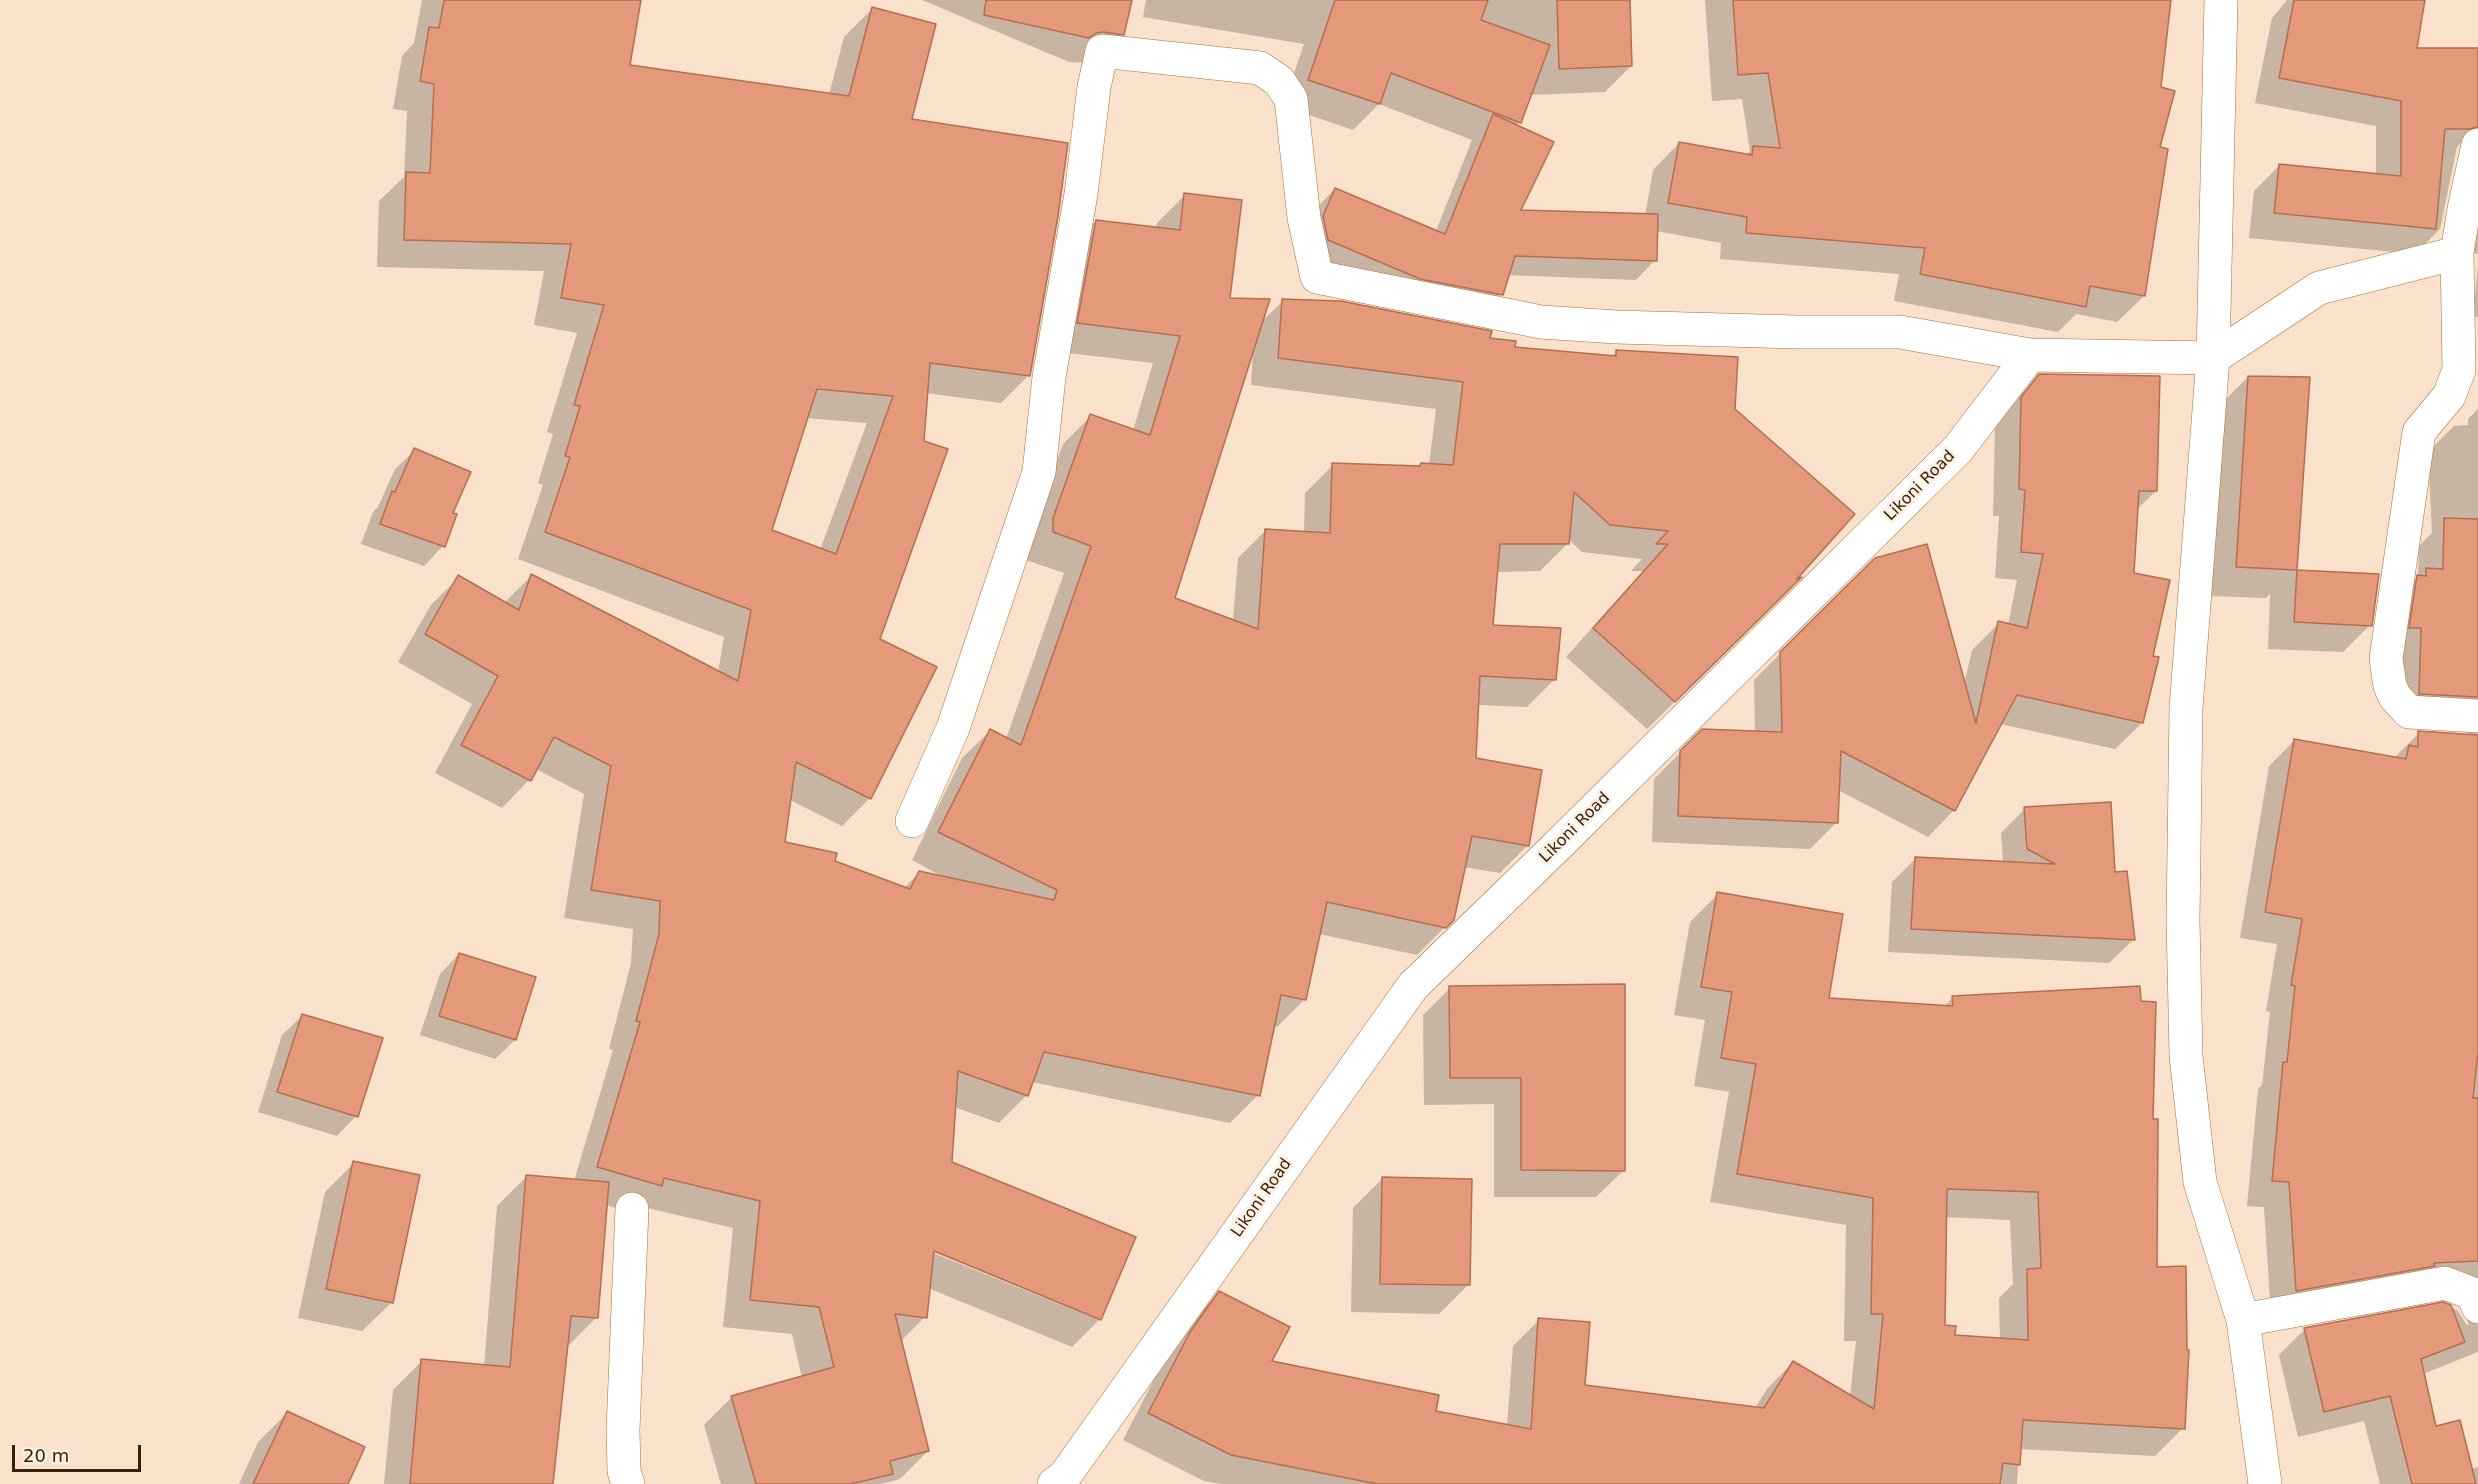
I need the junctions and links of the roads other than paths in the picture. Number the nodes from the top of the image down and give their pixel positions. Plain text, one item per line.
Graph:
1 (2221, 0) edge
2 (2478, 145) edge
3 (2457, 253) junction
4 (2469, 301) edge
5 (2030, 355) junction
6 (2212, 358) junction
7 (2478, 716) edge
8 (912, 821) dead end
9 (632, 1209) dead end
10 (2478, 1307) edge
11 (2243, 1320) junction
12 (628, 1484) edge
13 (1054, 1484) edge
14 (2265, 1484) edge

1 - 6 street
2 - 3 street
3 - 4 street
3 - 6 street
4 - 7 street
5 - 6 street
5 - 8 street
5 - 13 street, Likoni Road
6 - 11 street
9 - 12 street
10 - 11 street
11 - 14 street

